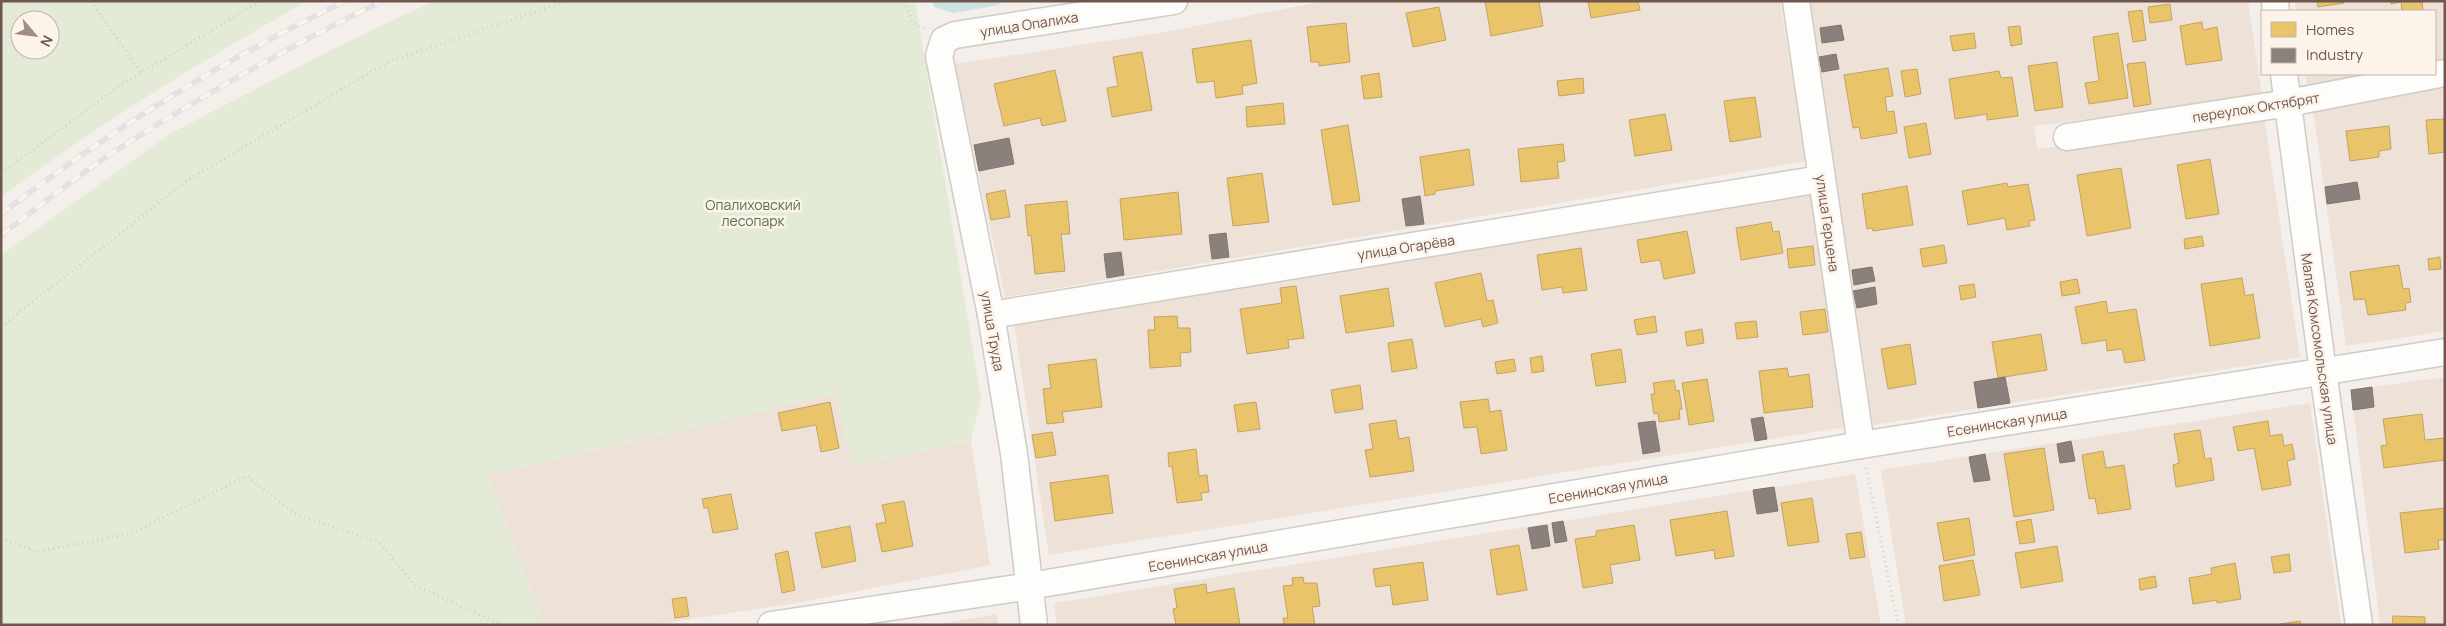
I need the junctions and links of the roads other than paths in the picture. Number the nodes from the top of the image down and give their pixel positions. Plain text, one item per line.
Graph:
1 (1174, 1) edge
2 (1796, 1) edge
3 (944, 40) joint
4 (2284, 75) edge
5 (2435, 75) edge
6 (2288, 103) junction
7 (2067, 137) dead end
8 (1821, 179) junction
9 (992, 315) junction
10 (2445, 352) edge
11 (2323, 372) junction
12 (1861, 445) junction
13 (1030, 586) junction
14 (771, 625) edge
15 (1034, 625) edge
16 (2359, 625) edge

1 - 3 street, улица Опалиха
2 - 8 street, улица Герцена
3 - 9 street, улица Труда
4 - 6 street, Малая Комсомольская улица
5 - 6 street, переулок Октябрят
6 - 7 street, переулок Октябрят
6 - 11 street, Малая Комсомольская улица
8 - 9 street, улица Огарёва
8 - 12 street, улица Герцена
9 - 13 street, улица Труда
10 - 11 street, Есенинская улица
11 - 12 street, Есенинская улица
11 - 16 street, Малая Комсомольская улица
12 - 13 street, Есенинская улица
13 - 14 street, Есенинская улица
13 - 15 street, улица Труда

